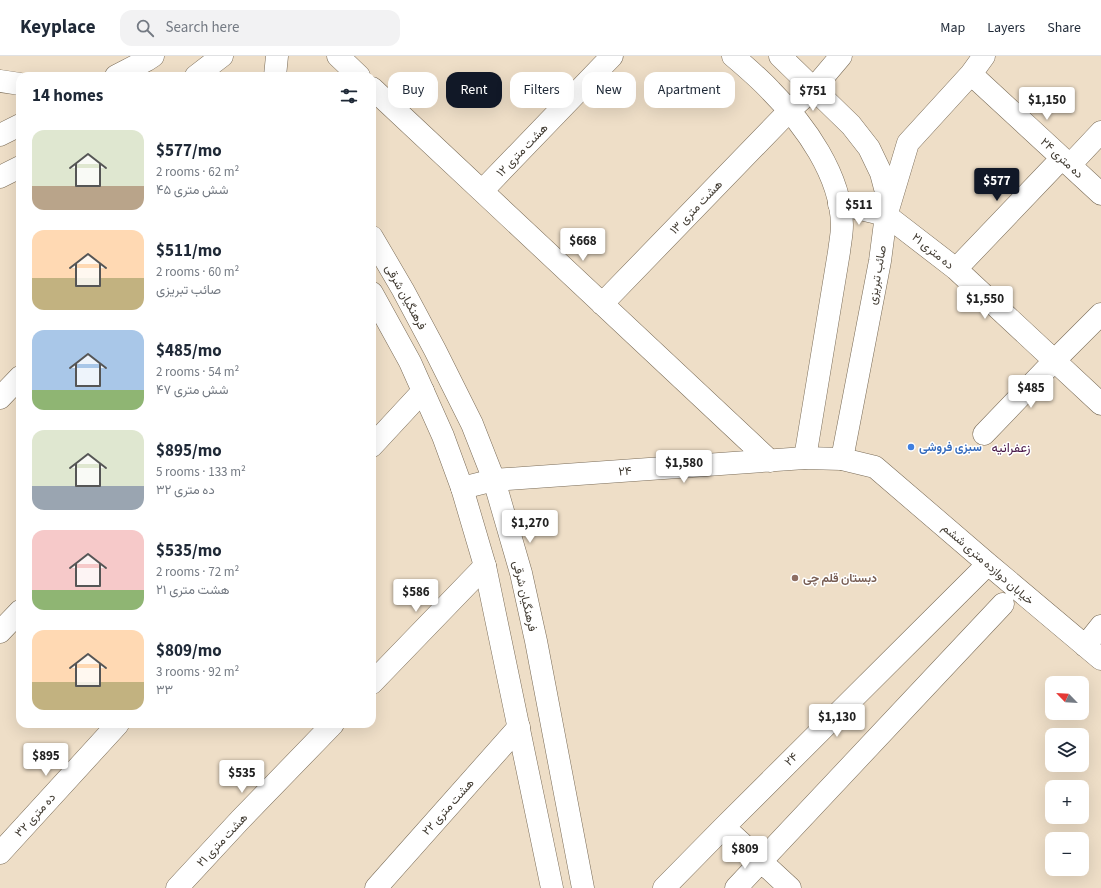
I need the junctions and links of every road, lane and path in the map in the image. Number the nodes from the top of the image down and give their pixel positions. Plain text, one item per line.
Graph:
1 (153, 56) edge
2 (222, 56) edge
3 (277, 56) edge
4 (338, 56) edge
5 (612, 56) edge
6 (733, 56) edge
7 (780, 56) edge
8 (841, 56) edge
9 (984, 56) edge
10 (124, 72) edge
11 (201, 72) edge
12 (275, 72) edge
13 (355, 72) edge
14 (971, 74) junction
15 (0, 81) edge
16 (16, 83) edge
17 (814, 88) junction
18 (376, 92) edge
19 (789, 111) junction
20 (16, 127) edge
21 (1101, 132) edge
22 (0, 135) edge
23 (1066, 162) junction
24 (16, 169) edge
25 (0, 177) edge
26 (482, 191) junction
27 (1101, 194) edge
28 (839, 204) junction
29 (886, 215) junction
30 (376, 246) edge
31 (956, 270) junction
32 (376, 300) edge
33 (602, 304) junction
34 (1101, 314) edge
35 (1054, 361) junction
36 (16, 381) edge
37 (423, 391) junction
38 (0, 398) edge
39 (1101, 404) edge
40 (984, 434) dead end
41 (376, 442) edge
42 (805, 458) junction
43 (842, 459) junction
44 (770, 461) junction
45 (875, 466) joint
46 (494, 480) junction
47 (462, 488) junction
48 (988, 564) junction
49 (485, 566) junction
50 (1003, 604) dead end
51 (16, 615) edge
52 (1101, 626) edge
53 (0, 632) edge
54 (1093, 653) edge
55 (376, 679) edge
56 (519, 727) junction
57 (114, 728) edge
58 (329, 728) edge
59 (724, 827) junction
60 (0, 853) edge
61 (761, 861) junction
62 (178, 888) edge
63 (376, 888) edge
64 (552, 888) edge
65 (583, 888) edge
66 (664, 888) edge
67 (736, 888) edge
68 (790, 888) edge

1 - 10 street
2 - 11 street
3 - 12 street
4 - 13 street
5 - 26 street, هشت متری ۱۲
6 - 19 street
7 - 17 street, صائب تبریزی
8 - 17 street
9 - 14 street
14 - 23 street, ده متری ۲۴
14 - 29 street
15 - 16 street
17 - 19 street, هشت متری ۱۳
17 - 29 street, صائب تبریزی
18 - 26 street
19 - 28 street
19 - 33 street, هشت متری ۱۳
20 - 22 street
21 - 23 street
23 - 27 street, ده متری ۲۴
23 - 31 street
24 - 25 street
26 - 33 street
28 - 29 street
28 - 42 street
29 - 31 street, ده متری ۲۱
29 - 43 street, صائب تبریزی
30 - 46 street, فرهنگیان شرقی
31 - 35 street, ده متری ۲۱
32 - 37 street
33 - 44 street
34 - 35 street
35 - 39 street, ده متری ۲۱
35 - 40 street
36 - 38 street
37 - 41 street
37 - 47 street
42 - 43 street, ۲۴
42 - 44 street, ۲۴
43 - 45 street, ۲۴
44 - 46 street, ۲۴
45 - 48 street, خیابان دوازده متری ششم
46 - 47 street, ۲۴
46 - 65 street, فرهنگیان شرقی
47 - 49 street
48 - 54 street, خیابان دوازده متری ششم
48 - 59 street, ۲۴
49 - 55 street
49 - 56 street
50 - 61 street
51 - 53 street
52 - 54 street
56 - 63 street, هشت متری ۲۲
56 - 64 street
57 - 60 street, ده متری ۳۲
58 - 62 street, هشت متری ۲۱
59 - 61 street
59 - 66 street, ۲۴
61 - 67 street
61 - 68 street

